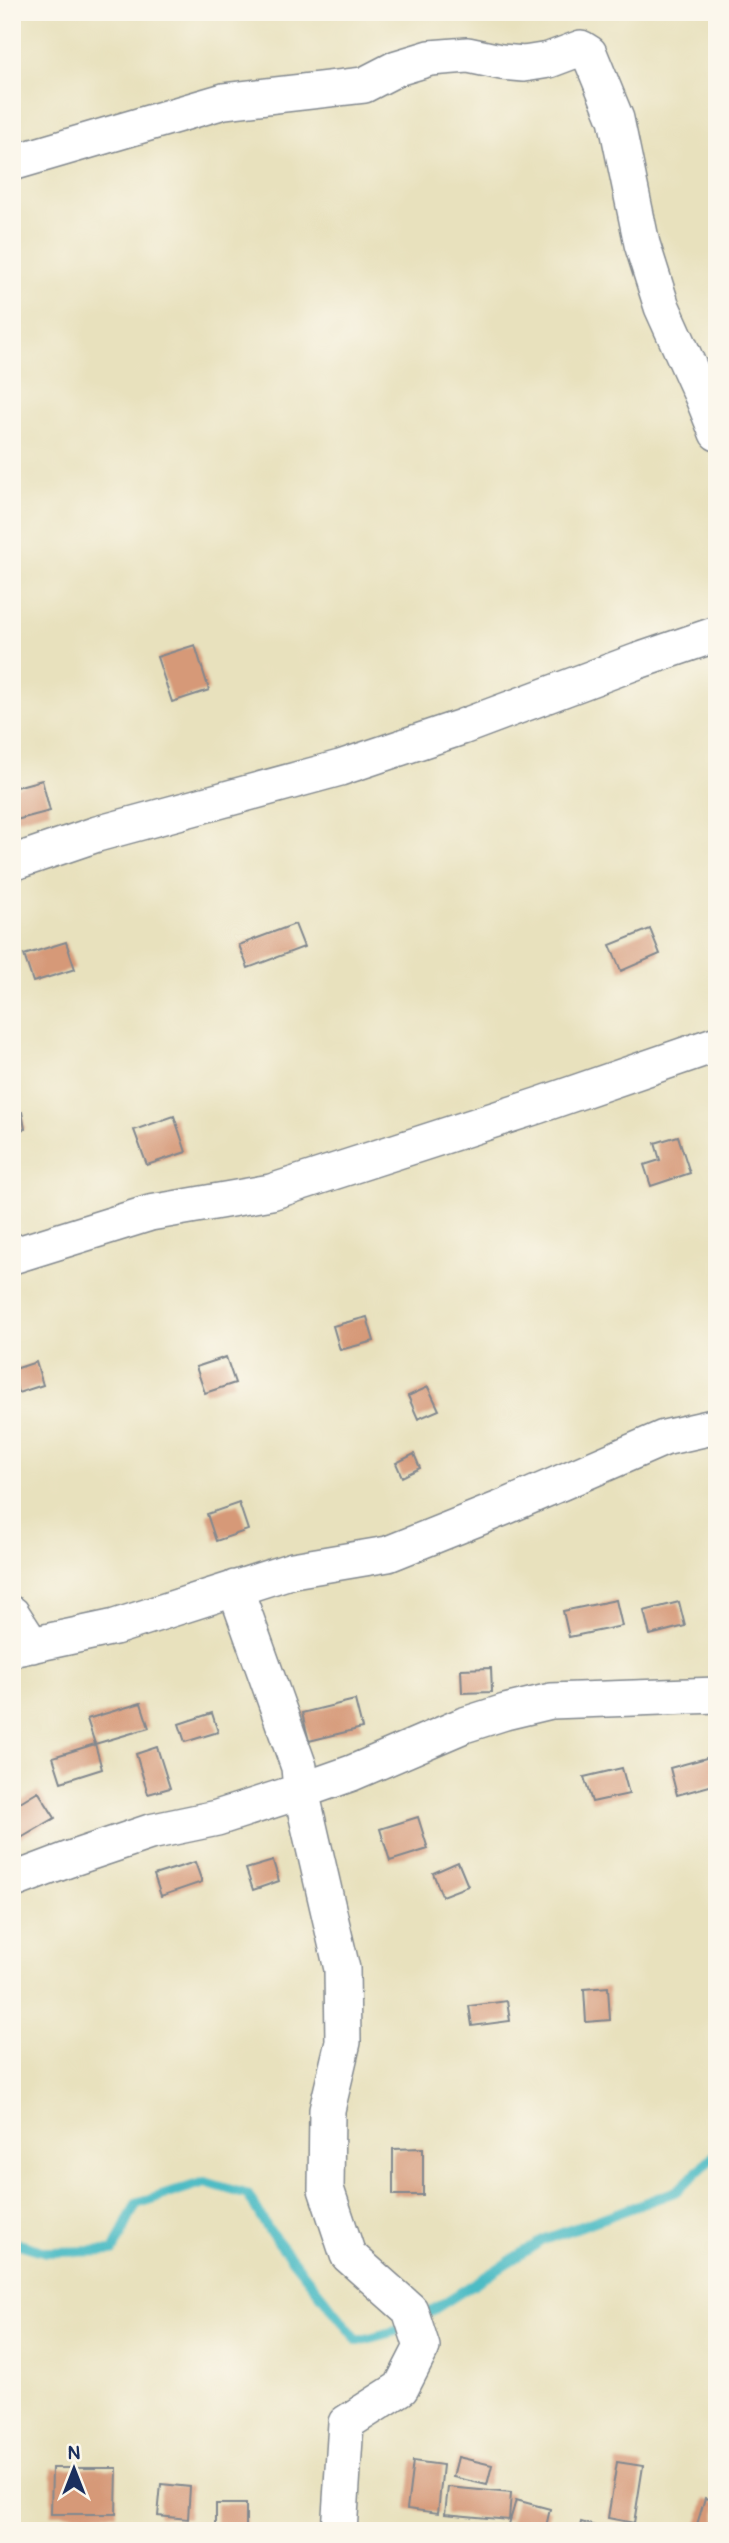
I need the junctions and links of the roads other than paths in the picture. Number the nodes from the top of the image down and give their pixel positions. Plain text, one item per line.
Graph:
1 (12, 163) edge
2 (717, 433) edge
3 (717, 634) edge
4 (12, 863) edge
5 (717, 1044) edge
6 (12, 1256) edge
7 (717, 1426) edge
8 (235, 1588) junction
9 (12, 1614) edge
10 (22, 1647) edge
11 (717, 1695) edge
12 (301, 1791) junction
13 (12, 1881) edge
14 (339, 2531) edge

1 - 2 street
3 - 4 street
5 - 6 street
7 - 8 street
8 - 10 street
8 - 12 street
9 - 10 street
11 - 12 street
12 - 13 street
12 - 14 street

